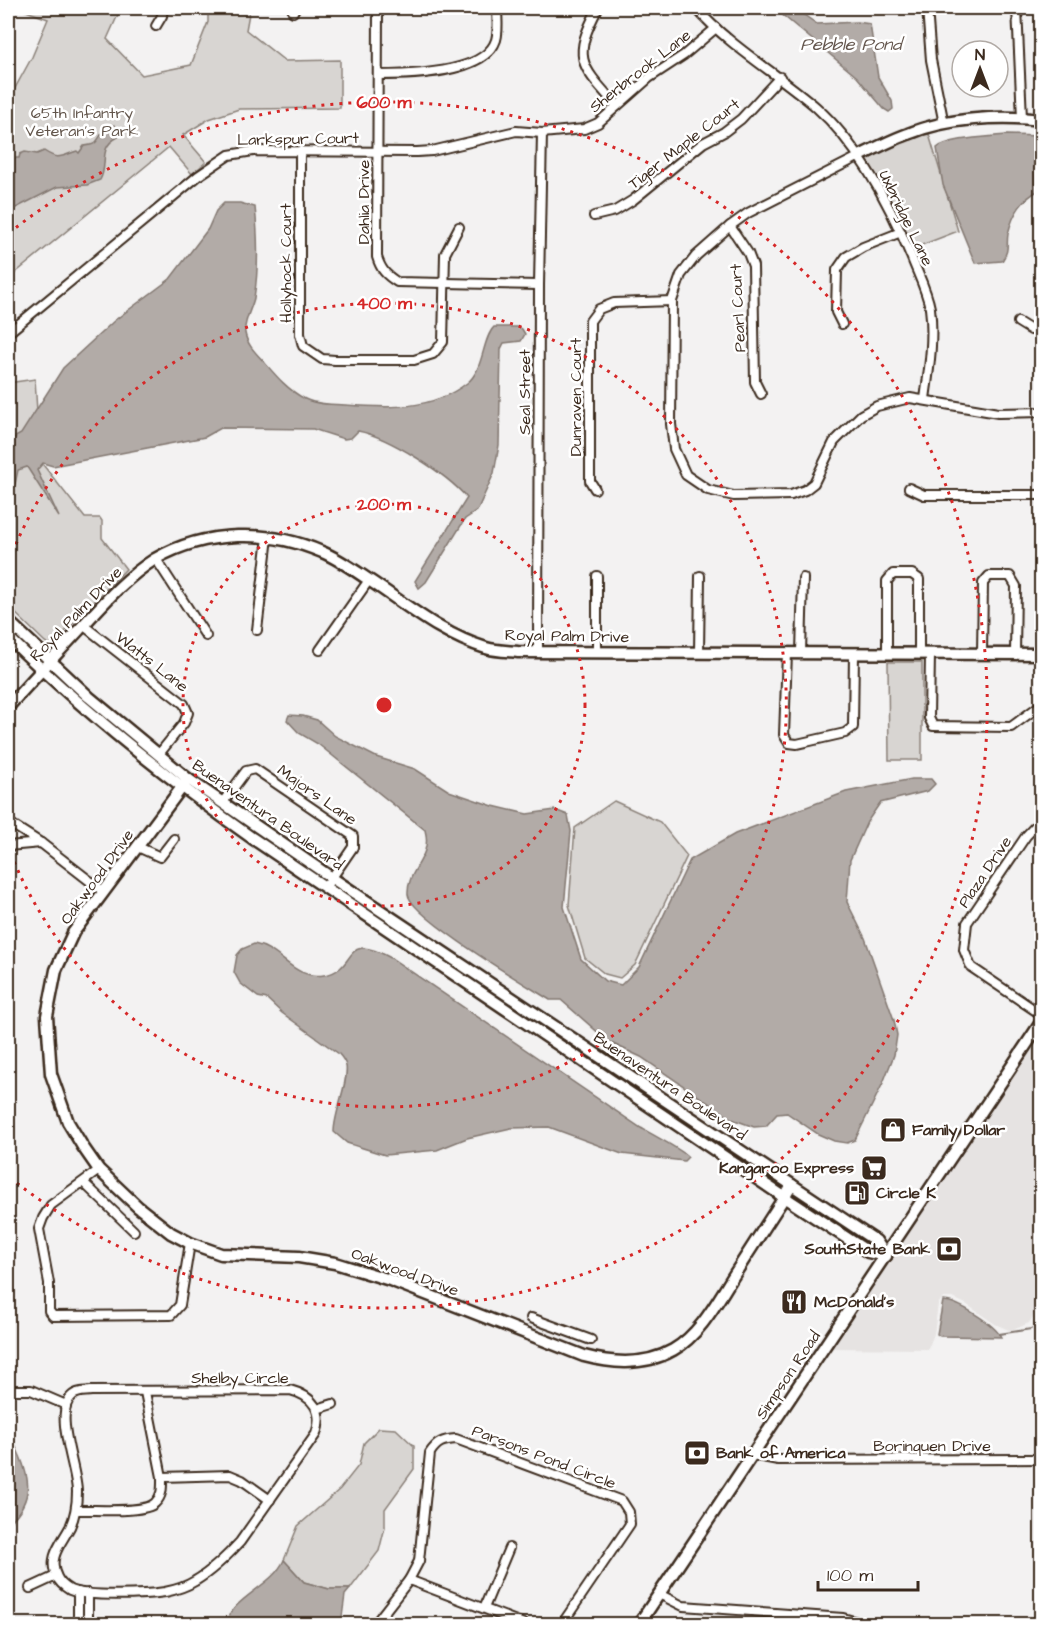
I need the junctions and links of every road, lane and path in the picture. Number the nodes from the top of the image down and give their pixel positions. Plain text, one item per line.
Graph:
1 (163, 8) edge
2 (378, 8) edge
3 (497, 8) edge
4 (598, 8) edge
5 (696, 8) edge
6 (927, 8) edge
7 (1017, 8) edge
8 (156, 26) dead end
9 (716, 28) junction
10 (378, 75) junction
11 (780, 77) junction
12 (617, 106) junction
13 (1022, 118) junction
14 (1041, 120) edge
15 (944, 124) junction
16 (542, 133) junction
17 (300, 151) junction
18 (378, 152) junction
19 (858, 157) junction
20 (594, 216) dead end
21 (730, 226) junction
22 (459, 227) dead end
23 (901, 232) junction
24 (445, 284) junction
25 (539, 285) junction
26 (672, 302) junction
27 (1018, 322) dead end
28 (842, 324) dead end
29 (1041, 330) edge
30 (8, 333) edge
31 (761, 394) dead end
32 (925, 399) junction
33 (1041, 412) edge
34 (909, 488) dead end
35 (595, 489) dead end
36 (1041, 495) edge
37 (268, 537) junction
38 (156, 559) junction
39 (597, 576) dead end
40 (700, 576) dead end
41 (803, 578) dead end
42 (369, 580) junction
43 (8, 621) edge
44 (83, 625) junction
45 (257, 630) dead end
46 (207, 636) dead end
47 (8, 637) edge
48 (321, 650) dead end
49 (538, 652) junction
50 (597, 653) junction
51 (699, 653) junction
52 (788, 653) junction
53 (801, 653) junction
54 (854, 654) junction
55 (887, 654) junction
56 (925, 654) junction
57 (982, 654) junction
58 (1015, 654) junction
59 (1041, 654) edge
60 (50, 662) junction
61 (42, 670) junction
62 (1041, 704) edge
63 (8, 707) edge
64 (159, 754) junction
65 (185, 784) junction
66 (223, 802) junction
67 (1041, 819) edge
68 (8, 822) edge
69 (174, 839) dead end
70 (41, 843) junction
71 (8, 846) edge
72 (138, 847) junction
73 (332, 878) junction
74 (345, 887) junction
75 (325, 888) junction
76 (104, 892) junction
77 (339, 898) junction
78 (1041, 1015) edge
79 (1041, 1021) edge
80 (99, 1170) junction
81 (84, 1183) junction
82 (792, 1185) junction
83 (784, 1197) junction
84 (134, 1231) dead end
85 (190, 1243) junction
86 (886, 1256) junction
87 (531, 1318) dead end
88 (591, 1340) dead end
89 (8, 1390) edge
90 (145, 1392) junction
91 (333, 1404) dead end
92 (66, 1405) junction
93 (317, 1409) junction
94 (752, 1455) junction
95 (1041, 1459) edge
96 (162, 1477) junction
97 (270, 1500) junction
98 (76, 1510) junction
99 (509, 1548) dead end
100 (56, 1576) junction
101 (409, 1580) junction
102 (30, 1588) dead end
103 (78, 1592) junction
104 (88, 1593) junction
105 (659, 1594) junction
106 (484, 1608) junction
107 (78, 1624) edge
108 (88, 1624) edge
109 (375, 1624) edge
110 (524, 1624) edge
111 (562, 1624) edge
112 (639, 1624) edge
113 (864, 1624) edge

1 - 8 street
2 - 10 street, Dahlia Drive
3 - 10 street
4 - 12 street
5 - 9 street, Uxbridge Lane
6 - 15 street
7 - 13 street
9 - 11 street, Uxbridge Lane
9 - 12 street, Sherbrook Lane
10 - 18 street, Dahlia Drive
11 - 19 street, Uxbridge Lane
11 - 20 street, Tiger Maple Court
12 - 16 street, Sherbrook Lane
13 - 14 main road
13 - 15 main road
15 - 19 main road
16 - 18 street, Larkspur Court
16 - 25 street, Seal Street
17 - 18 street, Larkspur Court
17 - 24 street, Hollyhock Court
17 - 30 street, Larkspur Court
18 - 24 street, Dahlia Drive
19 - 21 street
19 - 23 street, Uxbridge Lane
21 - 26 street
21 - 31 street, Pearl Court
22 - 24 street
23 - 28 street
23 - 32 street, Uxbridge Lane
24 - 25 street, Dahlia Drive
25 - 49 street, Seal Street
26 - 32 street
26 - 35 street, Dunraven Court
27 - 29 street
32 - 33 street
34 - 36 street
37 - 38 main road, Royal Palm Drive
37 - 42 main road, Royal Palm Drive
37 - 45 street
38 - 44 main road, Royal Palm Drive
38 - 46 street
39 - 50 street
40 - 51 street
41 - 53 street
42 - 48 street
42 - 49 main road, Royal Palm Drive
43 - 60 main road, Buenaventura Boulevard
44 - 60 main road, Royal Palm Drive
44 - 64 street, Watts Lane
47 - 61 main road, Buenaventura Boulevard
49 - 50 main road, Royal Palm Drive
50 - 51 main road, Royal Palm Drive
51 - 52 main road, Royal Palm Drive
52 - 53 main road, Royal Palm Drive
52 - 54 street
53 - 54 main road, Royal Palm Drive
54 - 55 main road, Royal Palm Drive
55 - 56 main road, Royal Palm Drive
55 - 56 street
56 - 57 main road, Royal Palm Drive
56 - 62 street
57 - 58 main road, Royal Palm Drive
57 - 58 street
58 - 59 main road, Royal Palm Drive
60 - 61 main road, Royal Palm Drive
60 - 64 main road, Buenaventura Boulevard
61 - 63 main road, Royal Palm Drive
61 - 65 main road, Buenaventura Boulevard
64 - 65 main road, Buenaventura Boulevard
65 - 66 main road, Buenaventura Boulevard
65 - 72 main road, Oakwood Drive
65 - 75 main road, Buenaventura Boulevard
66 - 73 main road, Buenaventura Boulevard
66 - 73 street, Majors Lane
67 - 78 street, Plaza Drive
68 - 70 street
69 - 72 street
70 - 71 street
70 - 76 street
72 - 76 main road, Oakwood Drive
73 - 74 main road, Buenaventura Boulevard
73 - 75 street, Majors Lane
74 - 77 street
74 - 82 main road, Buenaventura Boulevard
75 - 77 main road, Buenaventura Boulevard
76 - 80 main road, Oakwood Drive
77 - 83 main road, Buenaventura Boulevard
79 - 86 main road, Simpson Road
80 - 81 street
80 - 85 main road, Oakwood Drive
81 - 84 street
81 - 85 street
82 - 83 main road, Oakwood Drive
82 - 86 main road, Buenaventura Boulevard
83 - 85 main road, Oakwood Drive
83 - 86 main road, Buenaventura Boulevard
86 - 94 main road, Simpson Road
87 - 88 street
89 - 92 street
90 - 92 street, Shelby Circle
90 - 93 street, Shelby Circle
90 - 96 street
91 - 93 street
92 - 98 street
93 - 97 street
94 - 95 street, Borinquen Drive
94 - 105 main road, Simpson Road
96 - 97 street
96 - 98 street
97 - 104 street
98 - 100 street
99 - 106 street
100 - 102 street
100 - 103 street
101 - 106 street
101 - 109 street, Parsons Pond Circle
101 - 111 street, Parsons Pond Circle
103 - 104 street
103 - 107 street
104 - 108 street
105 - 112 main road, Simpson Road
105 - 113 street
106 - 110 street

